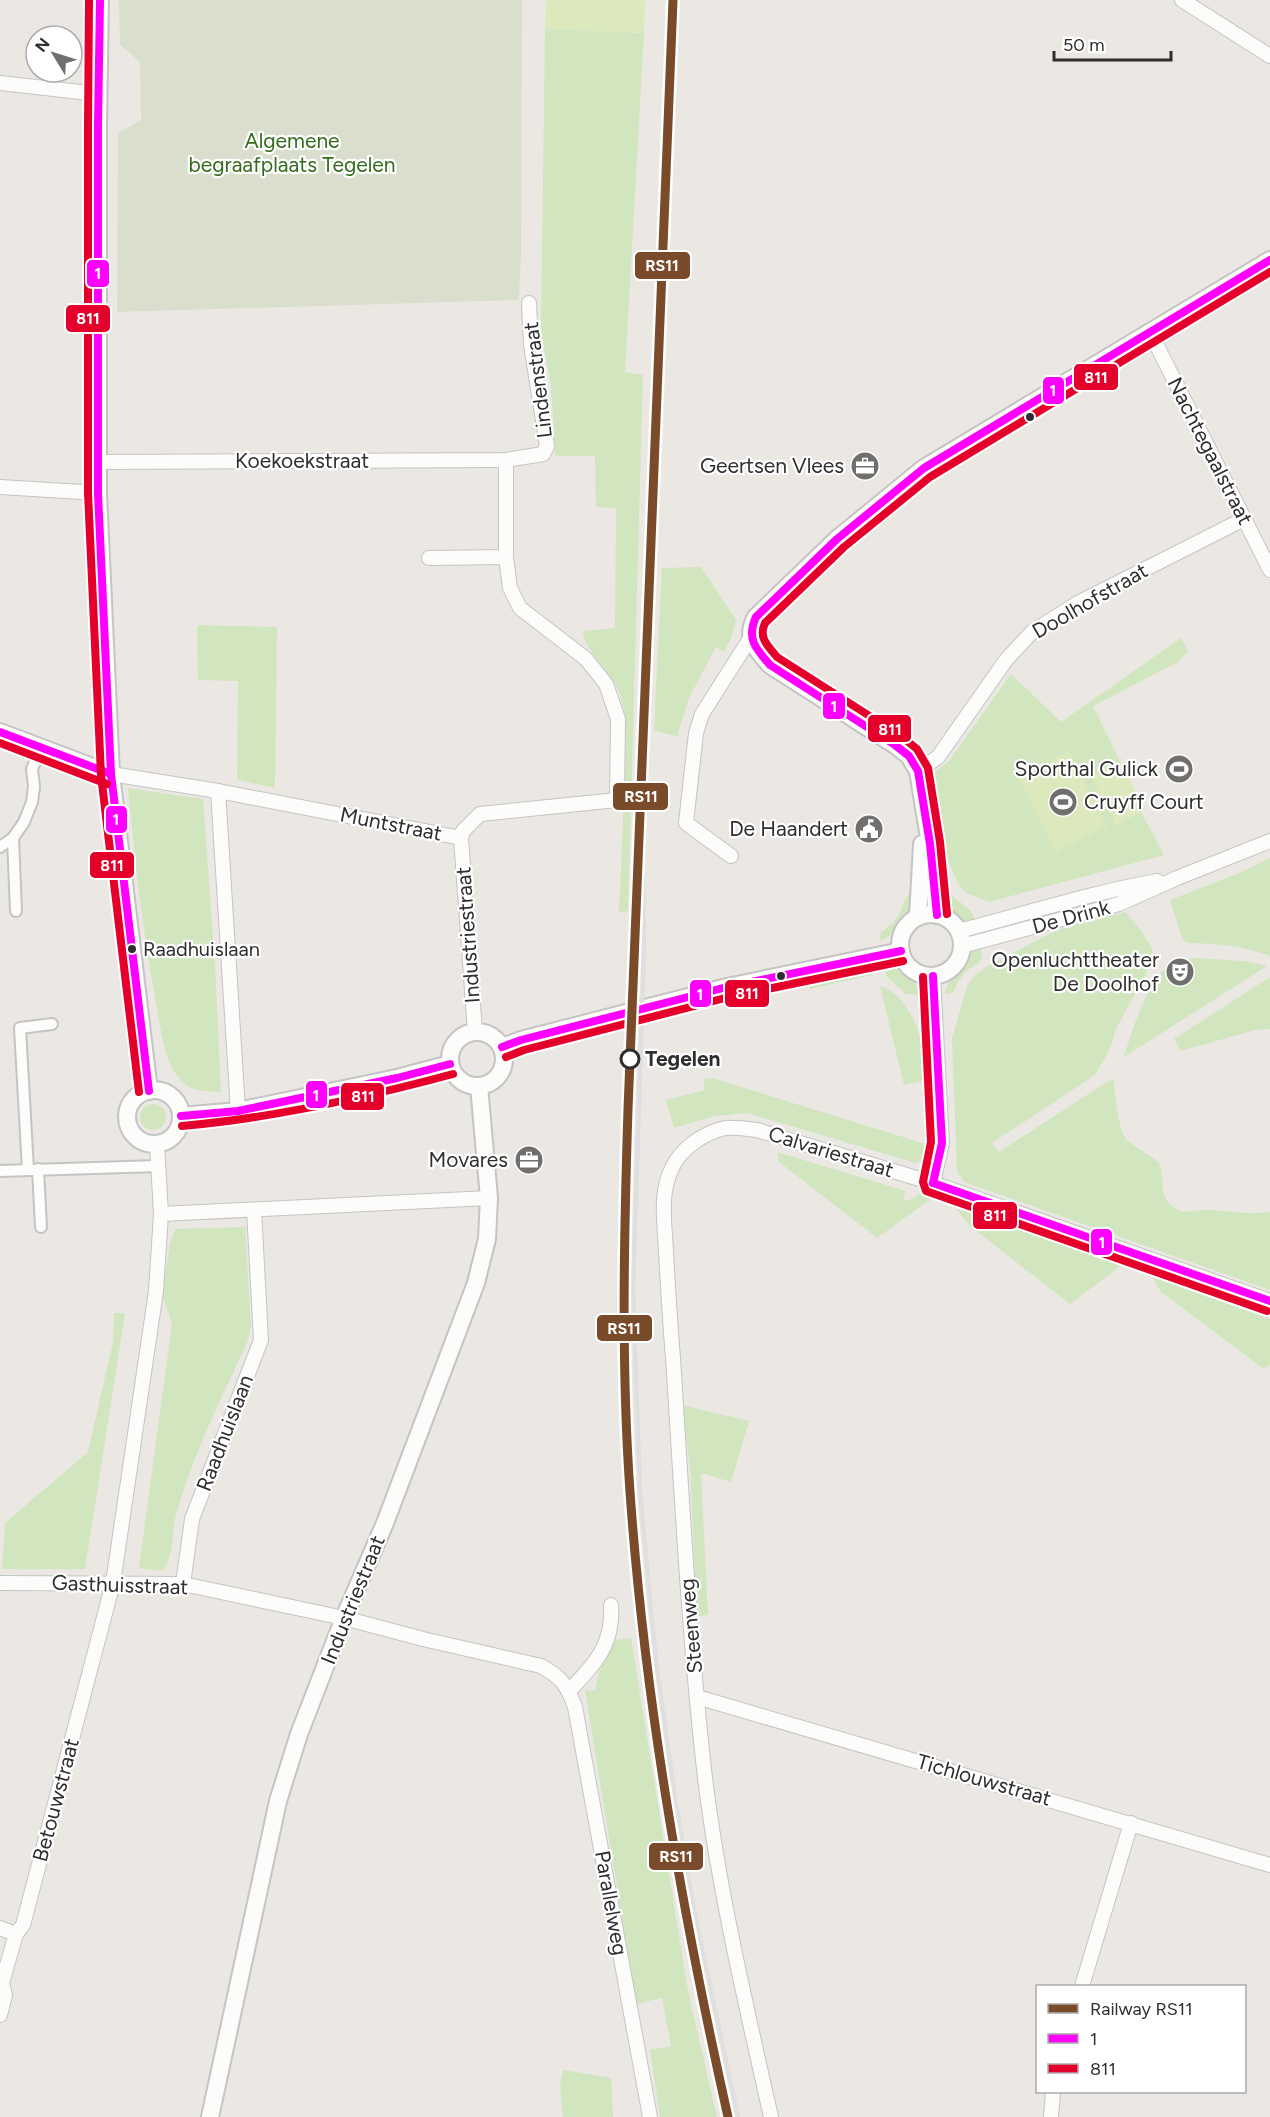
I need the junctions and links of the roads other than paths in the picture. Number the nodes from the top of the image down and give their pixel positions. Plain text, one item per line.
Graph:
1 (100, 0) edge
2 (1182, 0) edge
3 (1270, 56) edge
4 (0, 83) edge
5 (98, 94) junction
6 (1270, 260) edge
7 (529, 303) dead end
8 (1150, 332) junction
9 (506, 460) junction
10 (98, 462) junction
11 (0, 487) edge
12 (98, 493) junction
13 (1244, 519) junction
14 (506, 557) junction
15 (429, 558) dead end
16 (1270, 570) edge
17 (751, 637) junction
18 (0, 732) edge
19 (40, 747) junction
20 (918, 771) junction
21 (111, 774) junction
22 (218, 790) junction
23 (923, 807) junction
24 (13, 838) junction
25 (460, 838) junction
26 (1270, 841) edge
27 (0, 847) edge
28 (731, 856) dead end
29 (16, 911) dead end
30 (938, 915) junction
31 (918, 917) junction
32 (960, 938) junction
33 (901, 951) junction
34 (933, 976) junction
35 (52, 1024) dead end
36 (475, 1032) junction
37 (502, 1047) junction
38 (450, 1064) junction
39 (479, 1086) junction
40 (149, 1091) junction
41 (238, 1111) junction
42 (181, 1116) junction
43 (697, 1140) joint
44 (157, 1144) junction
45 (158, 1166) junction
46 (33, 1169) junction
47 (0, 1171) edge
48 (933, 1183) junction
49 (489, 1198) junction
50 (254, 1210) junction
51 (161, 1214) junction
52 (41, 1227) dead end
53 (1270, 1301) edge
54 (113, 1582) junction
55 (0, 1583) edge
56 (183, 1584) junction
57 (611, 1605) dead end
58 (344, 1618) junction
59 (569, 1690) junction
60 (697, 1696) junction
61 (1131, 1823) junction
62 (1270, 1865) edge
63 (0, 1928) edge
64 (16, 1934) junction
65 (1082, 1985) edge
66 (0, 2015) edge
67 (1053, 2093) edge
68 (210, 2117) edge
69 (650, 2117) edge
70 (771, 2117) edge
71 (1051, 2117) edge

1 - 5 street
2 - 3 street
4 - 5 street
5 - 10 street
6 - 8 street
7 - 9 street, Lindenstraat
8 - 13 street, Nachtegaalstraat
8 - 17 street
9 - 10 street, Koekoekstraat
9 - 14 street
10 - 12 street
11 - 12 street
12 - 21 street
13 - 16 street, Nachtegaalstraat
13 - 20 street, Doolhofstraat
14 - 15 street
14 - 25 street, Muntstraat
17 - 20 street
17 - 28 street
18 - 19 street, Muntstraat
19 - 21 street, Muntstraat
19 - 24 street
20 - 23 street
21 - 22 street, Muntstraat
21 - 40 street
22 - 25 street, Muntstraat
22 - 41 street
23 - 30 street
23 - 31 street
24 - 27 street
24 - 29 street
25 - 36 street, Industriestraat
26 - 32 street, De Drink
30 - 31 street
30 - 32 street
31 - 33 street
32 - 34 street
33 - 34 street
33 - 37 street
34 - 48 street
35 - 46 street
36 - 37 street
36 - 38 street
37 - 39 street
38 - 39 street
38 - 41 street
39 - 49 street, Industriestraat
40 - 42 street
40 - 44 street
41 - 42 street
42 - 44 street
43 - 48 street, Calvariestraat
43 - 60 street, Steenweg
44 - 45 street
45 - 46 street
45 - 51 street
46 - 47 street
46 - 52 street
48 - 53 street, Calvariestraat
49 - 50 street
49 - 58 street, Industriestraat
50 - 51 street
50 - 56 street, Raadhuislaan
51 - 54 street
54 - 55 street, Gasthuisstraat
54 - 56 street, Gasthuisstraat
54 - 64 street, Betouwstraat
56 - 58 street, Gasthuisstraat
57 - 59 street
58 - 59 street
58 - 68 street, Industriestraat
59 - 69 street, Parallelweg
60 - 61 street, Tichlouwstraat
60 - 70 street, Steenweg
61 - 62 street, Tichlouwstraat
61 - 65 street
63 - 64 street
64 - 66 street, Betouwstraat
67 - 71 street

